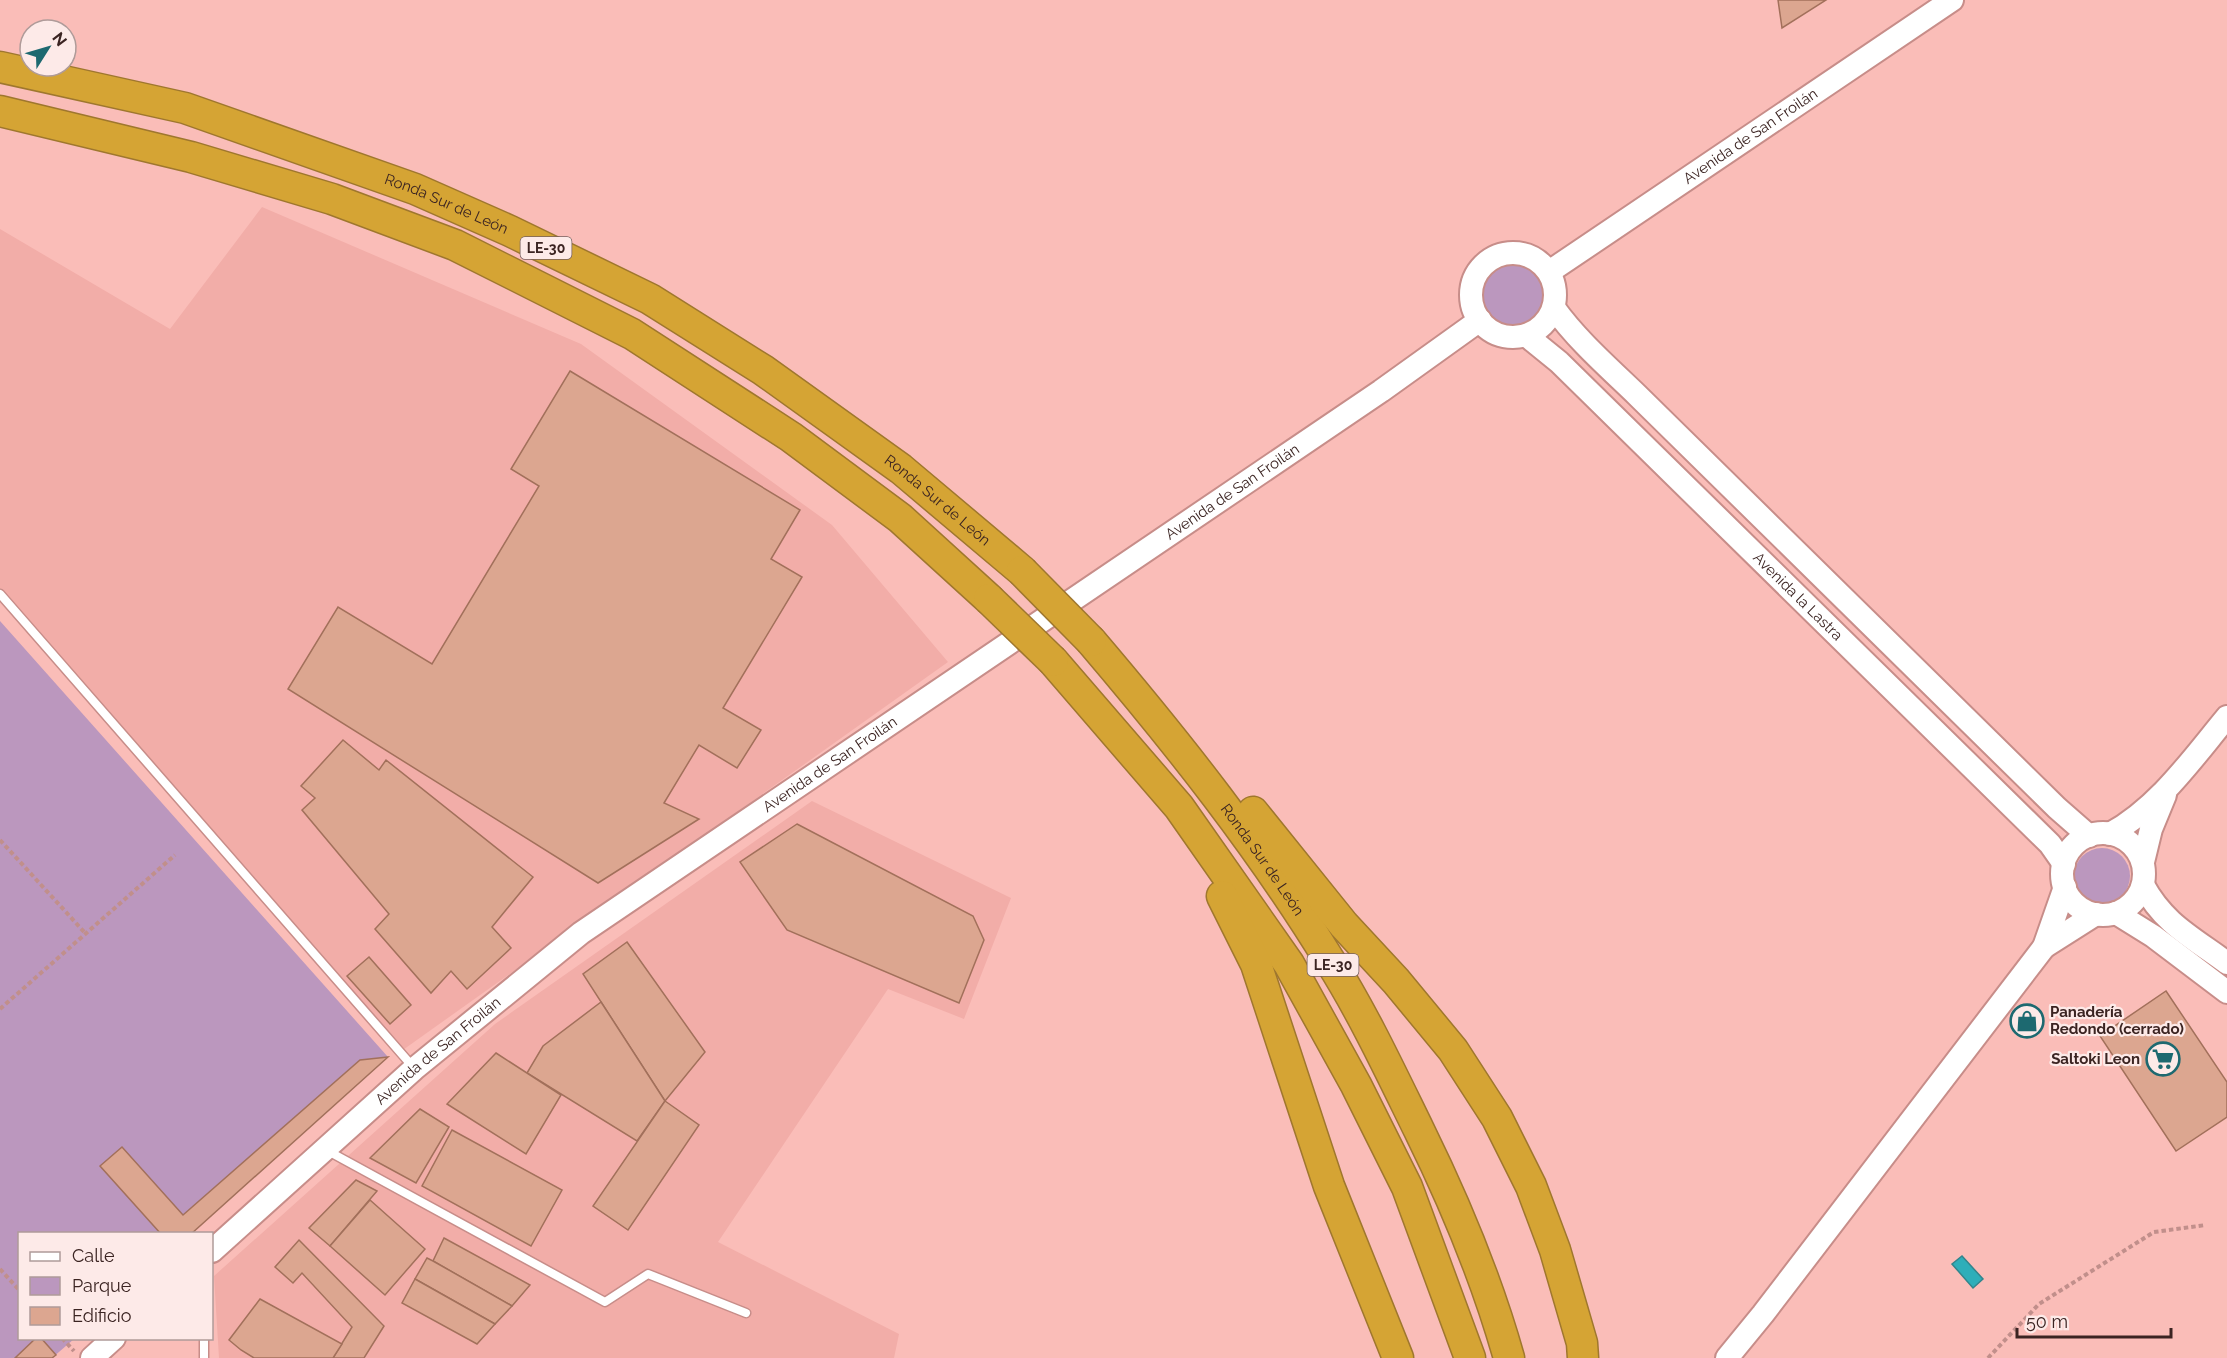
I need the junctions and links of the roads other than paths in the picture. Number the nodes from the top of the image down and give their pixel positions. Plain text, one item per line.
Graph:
1 (1952, 0) edge
2 (0, 67) edge
3 (0, 111) edge
4 (1549, 272) junction
5 (1554, 308) junction
6 (1479, 321) junction
7 (1527, 336) junction
8 (0, 594) edge
9 (1135, 692) junction
10 (2224, 727) edge
11 (2168, 789) junction
12 (1179, 807) junction
13 (2100, 835) junction
14 (2143, 862) junction
15 (2064, 864) junction
16 (2143, 885) junction
17 (2065, 887) junction
18 (2106, 914) junction
19 (2044, 947) junction
20 (2227, 963) edge
21 (2227, 992) edge
22 (414, 1069) junction
23 (325, 1149) junction
24 (213, 1250) edge
25 (746, 1313) dead end
26 (112, 1340) edge
27 (204, 1340) edge
28 (1505, 1345) edge
29 (1469, 1353) edge
30 (92, 1358) edge
31 (204, 1358) edge
32 (1398, 1358) edge
33 (1582, 1358) edge
34 (1726, 1358) edge

1 - 4 street, Avenida de San Froilán
2 - 9 highway, Ronda Sur de León / LE-30, bridge
3 - 12 highway, LE-30, bridge
4 - 5 street
4 - 6 street
5 - 7 street
5 - 13 street, Avenida la Lastra
6 - 7 street
6 - 22 street, Avenida de San Froilán
7 - 15 street, Avenida la Lastra
8 - 22 lane
9 - 28 highway, Ronda Sur de León / LE-30
9 - 33 highway
10 - 11 street
11 - 13 street
11 - 14 street
12 - 29 highway, LE-30
12 - 32 highway
13 - 14 street
13 - 15 street
14 - 16 street
15 - 17 street
16 - 18 street
16 - 20 street
17 - 18 street
17 - 19 street
18 - 19 street
18 - 21 street
19 - 34 street
22 - 23 street, Avenida de San Froilán
23 - 24 street, Avenida de San Froilán
23 - 25 lane
26 - 30 street
27 - 31 lane

